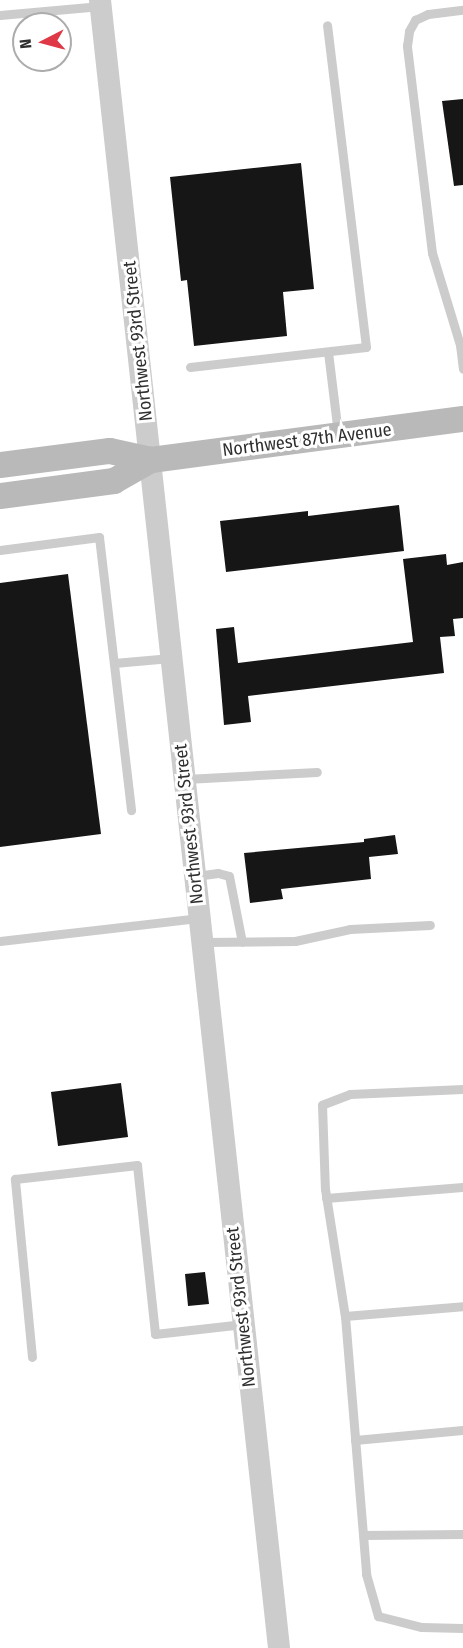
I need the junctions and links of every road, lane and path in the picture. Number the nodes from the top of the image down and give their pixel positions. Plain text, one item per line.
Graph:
1 (101, 3) edge
2 (53, 5) edge
3 (463, 10) edge
4 (0, 15) edge
5 (327, 25) dead end
6 (462, 345) edge
7 (328, 351) junction
8 (190, 367) dead end
9 (463, 369) edge
10 (463, 419) edge
11 (338, 436) junction
12 (151, 460) junction
13 (0, 465) edge
14 (0, 496) edge
15 (0, 550) edge
16 (171, 658) junction
17 (114, 663) junction
18 (317, 772) dead end
19 (184, 779) junction
20 (132, 810) dead end
21 (194, 876) junction
22 (198, 918) junction
23 (430, 925) dead end
24 (0, 941) edge
25 (201, 942) junction
26 (242, 942) junction
27 (463, 1089) edge
28 (463, 1187) edge
29 (326, 1198) junction
30 (463, 1306) edge
31 (345, 1316) junction
32 (243, 1324) junction
33 (32, 1357) dead end
34 (463, 1430) edge
35 (355, 1440) junction
36 (463, 1534) edge
37 (363, 1535) junction
38 (463, 1628) edge
39 (279, 1648) edge

1 - 2 lane
1 - 12 street, Northwest 93rd Street
2 - 4 lane
3 - 6 lane
5 - 7 lane
6 - 9 lane
7 - 8 lane
7 - 11 lane
10 - 11 main road, Northwest 87th Avenue
11 - 12 main road, Northwest 87th Avenue
12 - 13 main road, Northwest 87th Avenue
12 - 14 main road, Northwest 87th Avenue
12 - 16 street, Northwest 93rd Street
15 - 17 lane
16 - 17 lane
16 - 19 street, Northwest 93rd Street
17 - 20 lane
18 - 19 lane
19 - 21 street, Northwest 93rd Street
21 - 22 street, Northwest 93rd Street
21 - 26 lane
22 - 24 lane
22 - 25 street, Northwest 93rd Street
23 - 26 lane
25 - 26 lane
25 - 32 street, Northwest 93rd Street
27 - 29 lane
28 - 29 lane
29 - 31 lane
30 - 31 lane
31 - 35 lane
32 - 33 lane
32 - 39 street, Northwest 93rd Street
34 - 35 lane
35 - 37 lane
36 - 37 lane
37 - 38 lane

